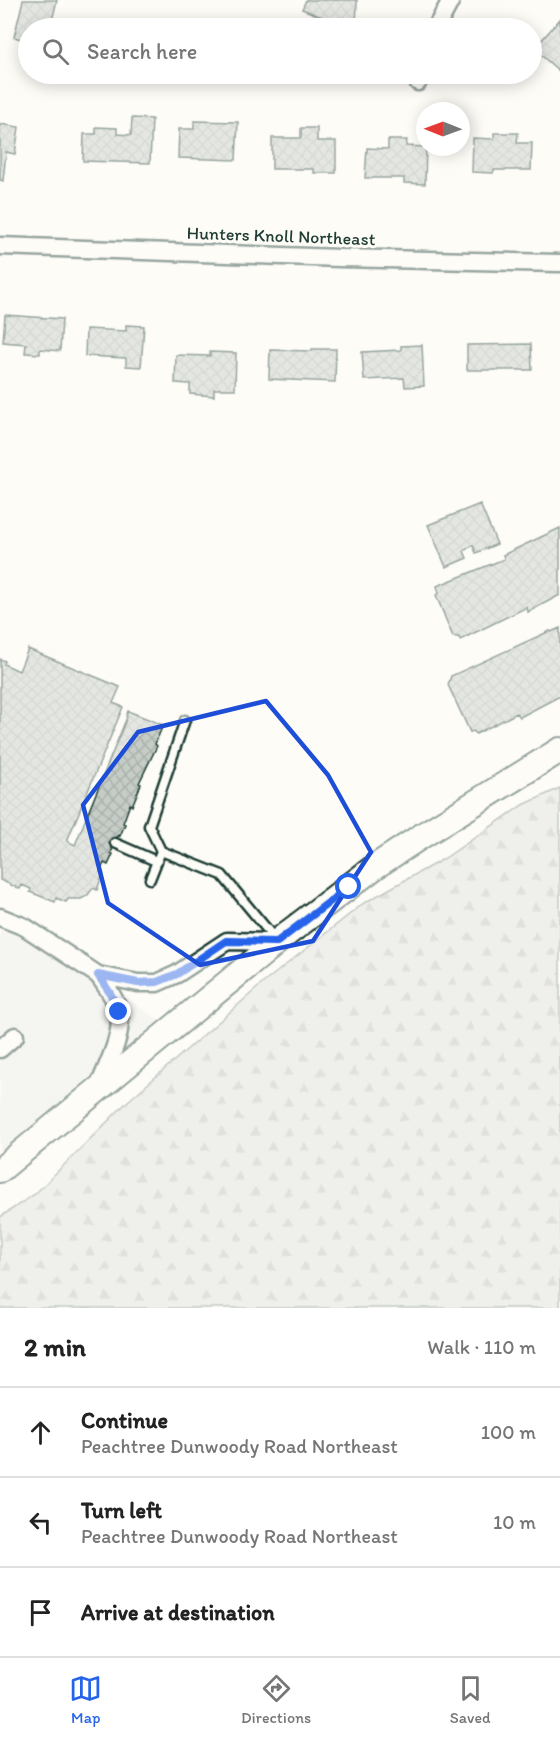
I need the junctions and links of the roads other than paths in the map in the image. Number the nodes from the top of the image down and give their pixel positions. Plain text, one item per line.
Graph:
1 (451, 0) edge
2 (441, 18) edge
3 (0, 246) edge
4 (560, 263) edge
5 (185, 720) dead end
6 (560, 750) edge
7 (114, 843) dead end
8 (161, 851) junction
9 (156, 861) junction
10 (150, 879) dead end
11 (0, 917) edge
12 (277, 942) junction
13 (98, 975) junction
14 (15, 1036) dead end
15 (0, 1049) edge
16 (98, 1090) junction
17 (0, 1170) edge

1 - 2 street
3 - 4 street, Hunters Knoll Northeast
5 - 8 lane
6 - 12 street
7 - 9 lane
8 - 9 lane
8 - 12 lane
9 - 10 lane
11 - 13 street
12 - 13 street
12 - 16 street
13 - 16 street
14 - 15 street
16 - 17 street

